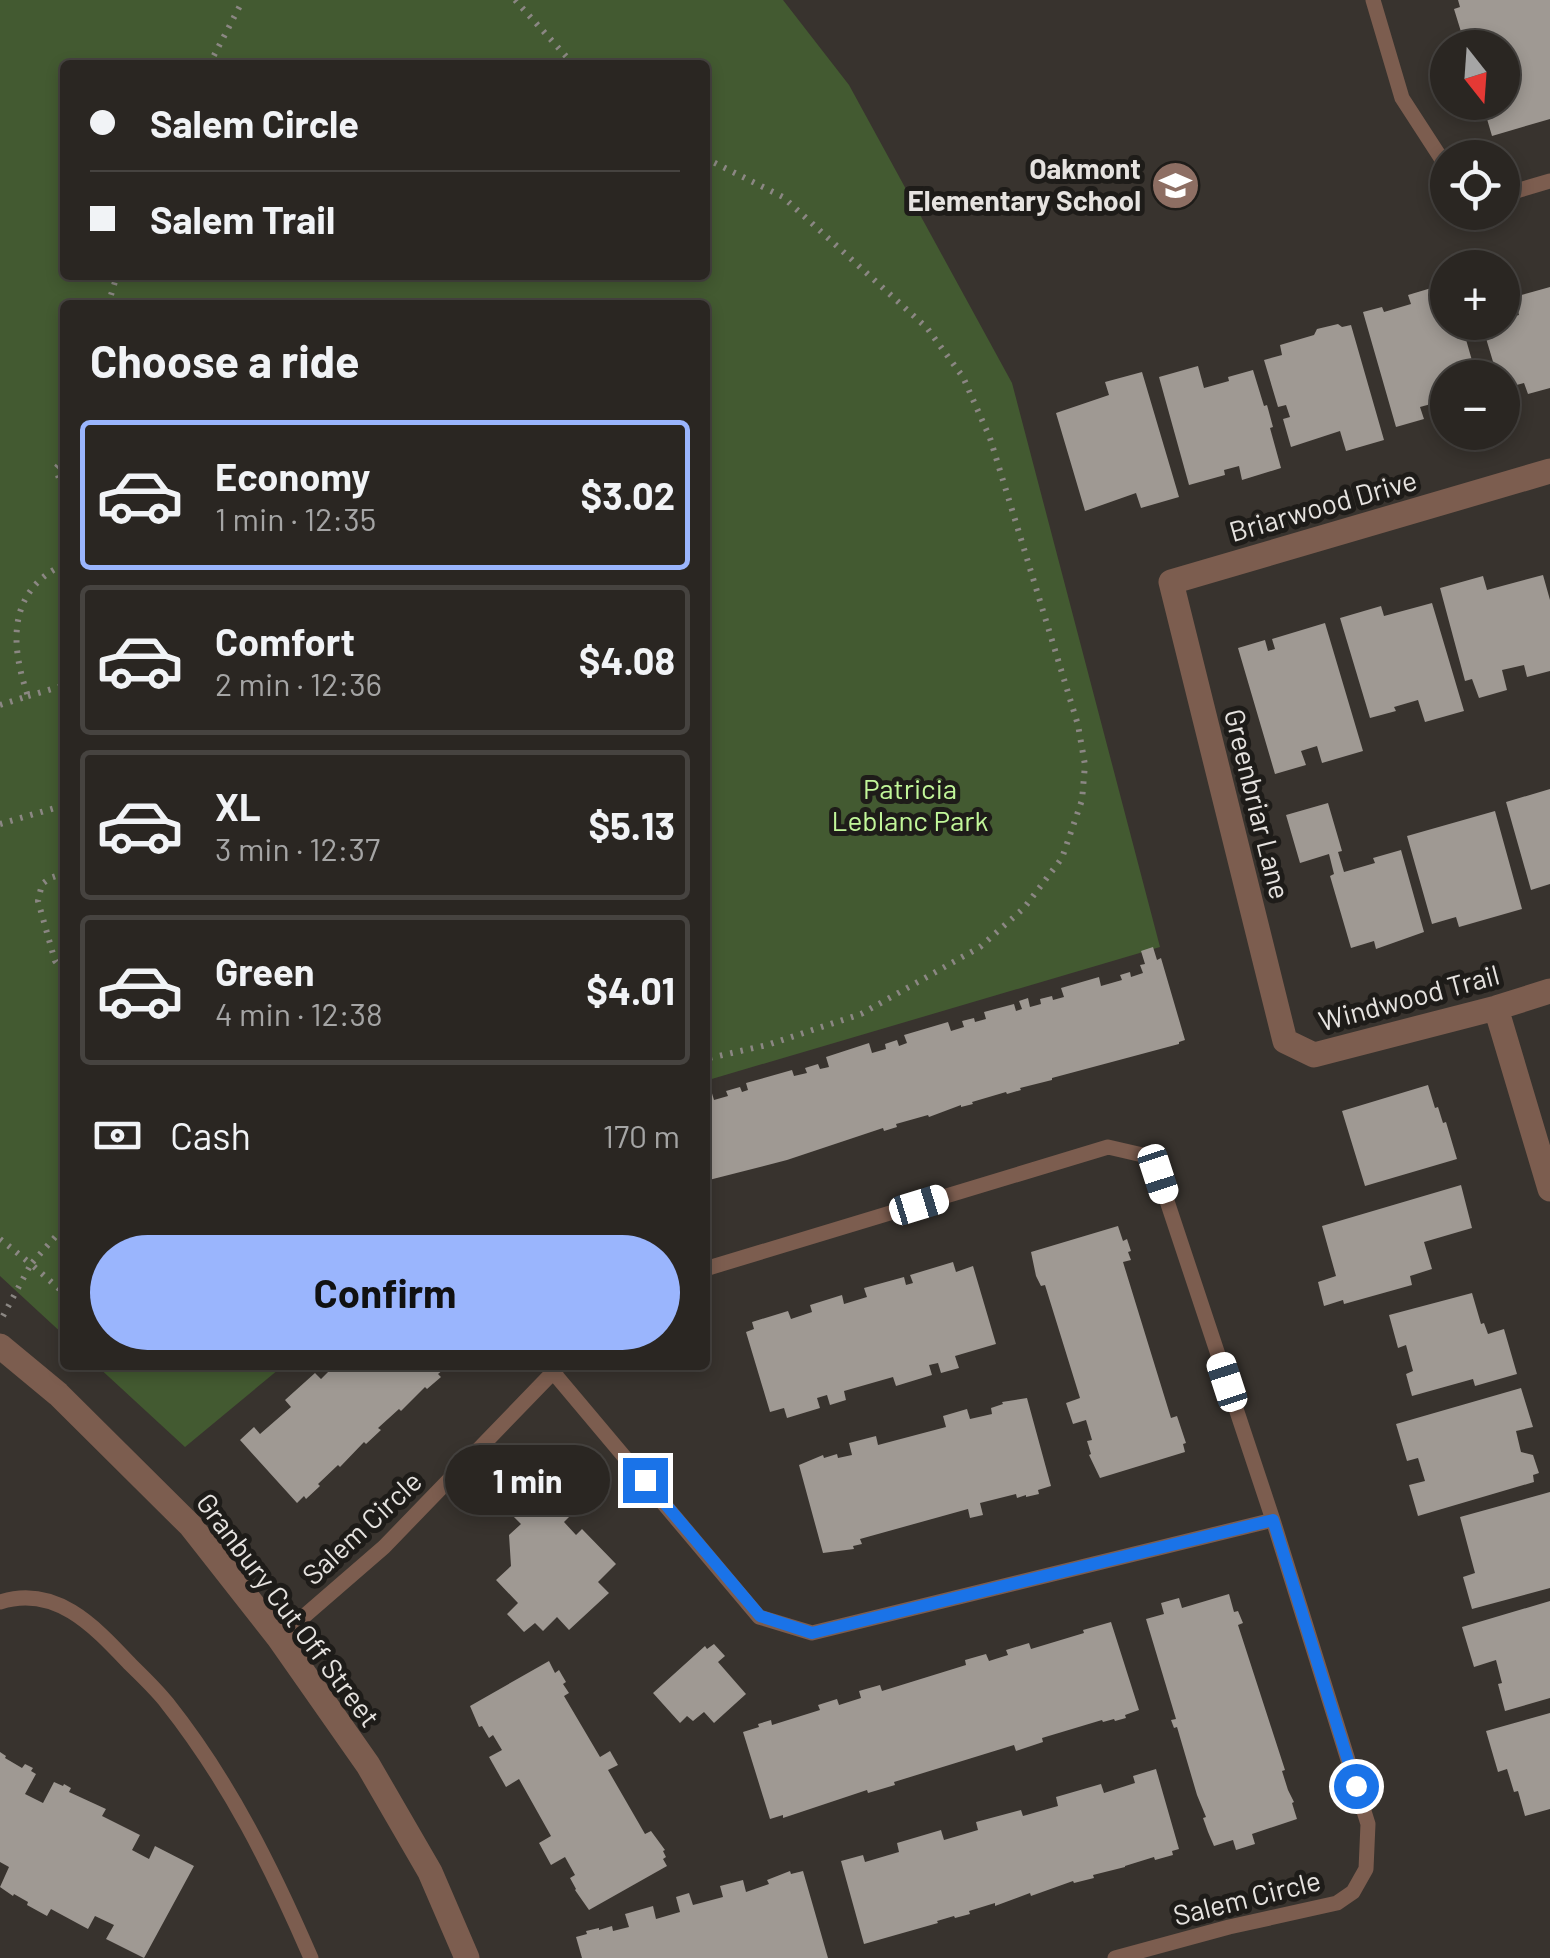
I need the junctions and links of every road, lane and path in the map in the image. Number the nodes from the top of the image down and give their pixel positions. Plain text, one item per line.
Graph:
1 (243, 0) edge
2 (515, 0) edge
3 (1372, 0) edge
4 (212, 60) edge
5 (569, 60) edge
6 (1430, 141) edge
7 (710, 161) edge
8 (1550, 181) edge
9 (1520, 189) edge
10 (1550, 471) edge
11 (60, 566) edge
12 (1171, 582) joint
13 (60, 686) edge
14 (28, 696) junction
15 (0, 704) edge
16 (60, 807) edge
17 (0, 824) edge
18 (60, 875) edge
19 (60, 968) edge
20 (1550, 991) edge
21 (1496, 1008) junction
22 (1285, 1041) joint
23 (710, 1057) edge
24 (1550, 1189) edge
25 (60, 1232) edge
26 (0, 1239) edge
27 (31, 1264) junction
28 (710, 1267) edge
29 (60, 1290) edge
30 (0, 1322) edge
31 (0, 1346) edge
32 (554, 1370) edge
33 (558, 1370) edge
34 (1273, 1520) junction
35 (0, 1602) edge
36 (279, 1638) junction
37 (311, 1958) edge
38 (467, 1958) edge
39 (1115, 1958) edge

1 - 4 path
2 - 5 path
3 - 6 lane
7 - 23 path
8 - 9 lane
10 - 12 street, Briarwood Drive
11 - 14 path
12 - 22 street, Greenbriar Lane
13 - 14 path
14 - 15 path
16 - 17 path
18 - 19 path
20 - 21 street, Windwood Trail
21 - 22 street, Windwood Trail
21 - 24 street
25 - 27 path
26 - 27 path
27 - 29 path
27 - 30 path
28 - 34 lane, Salem Circle
31 - 36 street, Granbury Cut Off Street
32 - 36 lane, Salem Circle
33 - 34 lane
34 - 39 lane, Salem Circle
35 - 37 lane
36 - 38 street, Granbury Cut Off Street

